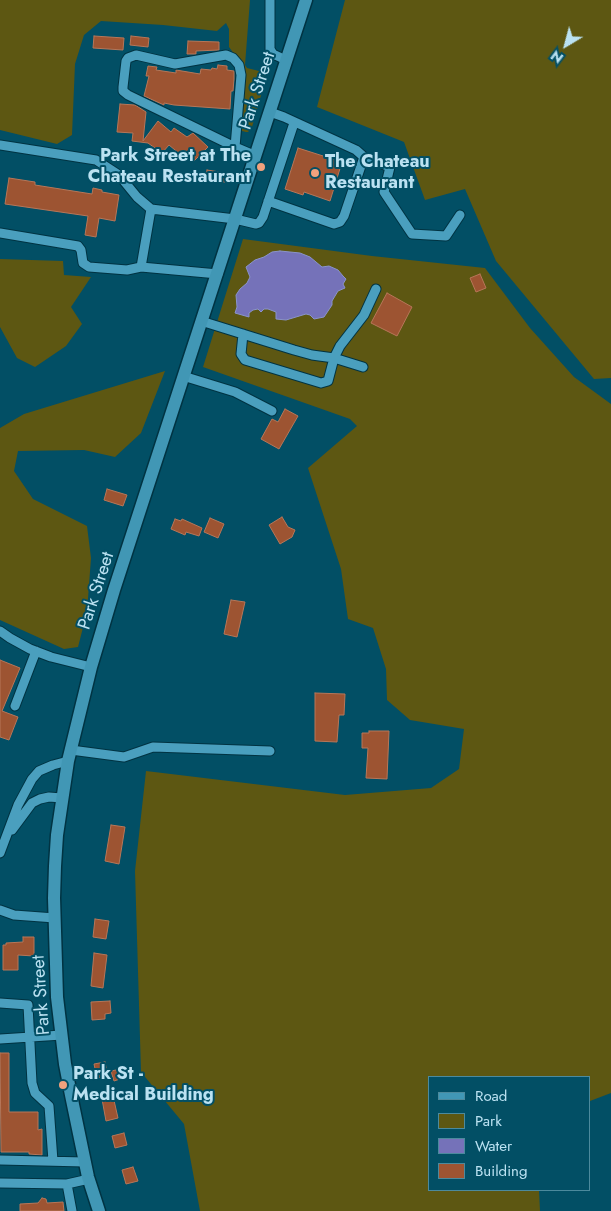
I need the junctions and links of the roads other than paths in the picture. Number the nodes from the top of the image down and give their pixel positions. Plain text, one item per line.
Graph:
1 (270, 0) edge
2 (306, 0) edge
3 (286, 60) junction
4 (270, 112) junction
5 (294, 123) junction
6 (0, 144) edge
7 (235, 147) junction
8 (256, 156) junction
9 (364, 157) junction
10 (268, 201) junction
11 (151, 209) junction
12 (460, 215) dead end
13 (234, 219) junction
14 (0, 233) edge
15 (141, 267) junction
16 (218, 274) junction
17 (376, 289) dead end
18 (201, 321) junction
19 (243, 334) junction
20 (334, 358) junction
21 (363, 367) dead end
22 (184, 376) junction
23 (272, 410) dead end
24 (0, 631) edge
25 (36, 651) junction
26 (91, 667) junction
27 (15, 706) dead end
28 (270, 751) dead end
29 (70, 755) junction
30 (62, 798) junction
31 (5, 841) junction
32 (0, 853) edge
33 (0, 910) edge
34 (55, 918) junction
35 (0, 1003) edge
36 (62, 1035) junction
37 (30, 1037) junction
38 (0, 1039) edge
39 (0, 1160) edge
40 (53, 1161) junction
41 (85, 1162) junction
42 (89, 1179) junction
43 (0, 1183) edge
44 (67, 1184) junction
45 (72, 1211) edge
46 (99, 1211) edge

1 - 3 street
2 - 3 main road, Park Street
3 - 4 main road, Park Street
4 - 5 street
4 - 8 main road, Park Street
5 - 9 street
5 - 10 street
6 - 11 street
7 - 7 street
7 - 8 street
8 - 13 main road, Park Street
9 - 10 street
9 - 12 street
10 - 13 street
11 - 13 street
11 - 15 street
13 - 16 main road, Park Street
14 - 15 street
15 - 16 street
16 - 18 main road, Park Street
17 - 20 street
18 - 19 street
18 - 22 main road, Park Street
19 - 20 street
19 - 20 street
20 - 21 street
22 - 23 street
22 - 26 main road, Park Street
24 - 25 street
25 - 26 street
25 - 27 street
26 - 29 main road, Park Street
28 - 29 street
29 - 30 main road, Park Street
29 - 31 street
30 - 31 street
30 - 34 main road, Park Street
31 - 32 street
33 - 34 street
34 - 36 main road, Park Street
35 - 37 street
36 - 37 street
36 - 41 main road, Park Street
37 - 38 street
37 - 40 street
39 - 40 street
40 - 41 street
41 - 42 main road, Park Street
42 - 44 street
42 - 46 main road, Park Street
43 - 44 street
44 - 45 street

